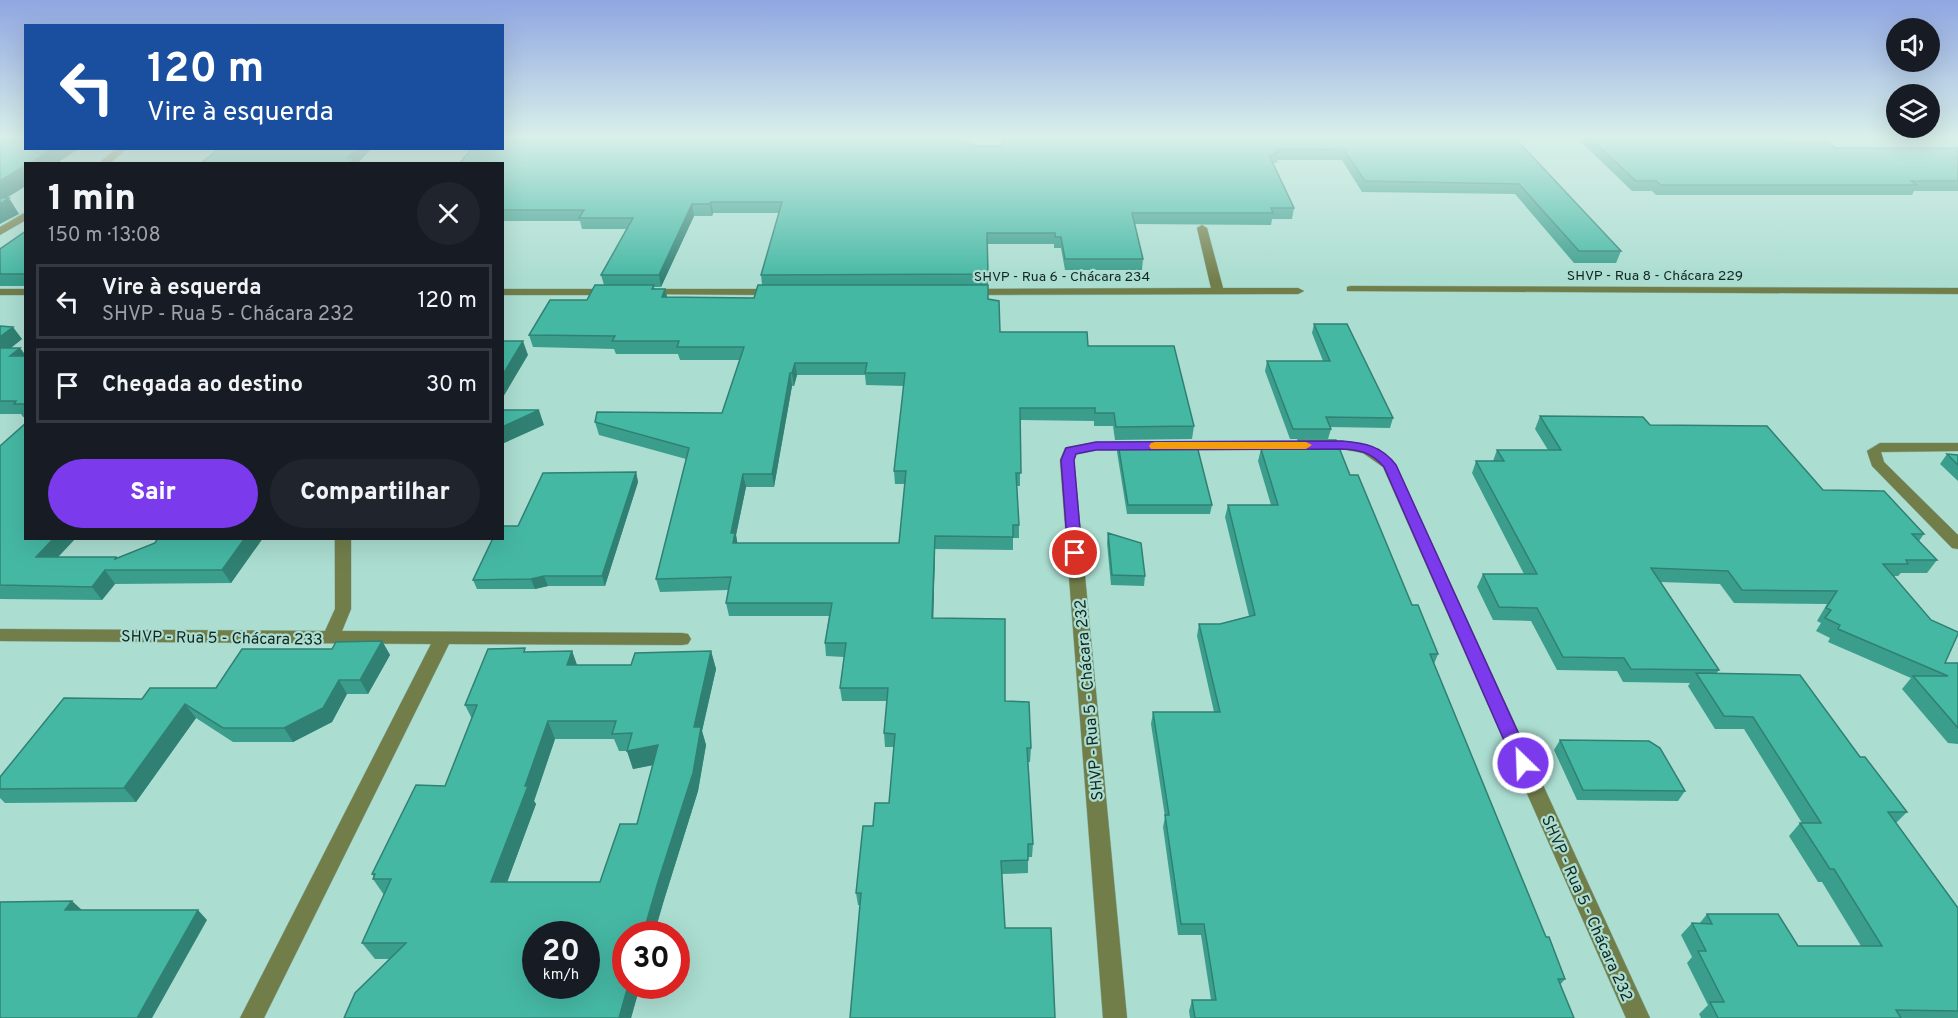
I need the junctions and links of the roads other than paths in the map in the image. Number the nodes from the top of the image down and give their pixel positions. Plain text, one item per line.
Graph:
1 (24, 216) edge
2 (1202, 228) edge
3 (0, 232) edge
4 (1351, 289) dead end
5 (956, 291) edge
6 (1218, 291) junction
7 (1298, 291) dead end
8 (1958, 291) edge
9 (0, 292) edge
10 (24, 292) edge
11 (504, 292) edge
12 (789, 292) edge
13 (1958, 447) edge
14 (343, 540) edge
15 (1958, 544) edge
16 (0, 635) edge
17 (330, 638) junction
18 (443, 638) junction
19 (682, 639) dead end
20 (252, 1018) edge
21 (1115, 1018) edge
22 (1638, 1018) edge

1 - 3 street
2 - 6 street
4 - 8 street, SHVP - Rua 8 - Chácara 229
5 - 6 street, SHVP - Rua 6 - Chácara 234
6 - 7 street, SHVP - Rua 6 - Chácara 234
9 - 10 street
11 - 12 street
13 - 15 street
14 - 17 street
16 - 17 street, SHVP - Rua 5 - Chácara 233
17 - 18 street, SHVP - Rua 5 - Chácara 233
18 - 19 street, SHVP - Rua 5 - Chácara 233
18 - 20 street
21 - 22 street, SHVP - Rua 5 - Chácara 232

